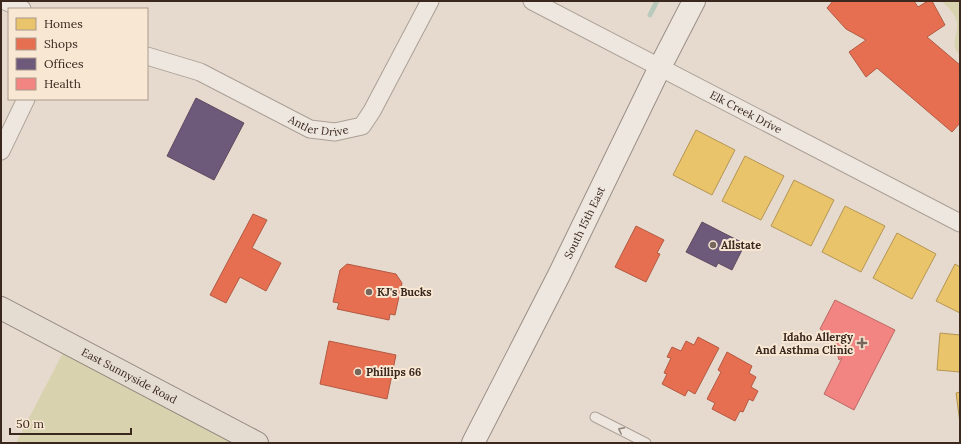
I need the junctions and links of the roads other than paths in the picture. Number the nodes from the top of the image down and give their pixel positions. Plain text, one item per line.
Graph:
1 (5, 1) edge
2 (430, 1) edge
3 (532, 1) edge
4 (694, 1) edge
5 (20, 8) edge
6 (148, 56) edge
7 (660, 67) junction
8 (26, 100) edge
9 (1, 151) edge
10 (960, 223) edge
11 (1, 308) edge
12 (595, 417) dead end
13 (257, 443) edge
14 (473, 443) edge
15 (646, 443) edge

1 - 5 street
2 - 6 street, Antler Drive
3 - 7 street, Elk Creek Drive
4 - 7 main road, South 15th East
7 - 10 street, Elk Creek Drive
7 - 14 main road, South 15th East
8 - 9 street
11 - 13 main road, East Sunnyside Road
15 -> 12 lane

